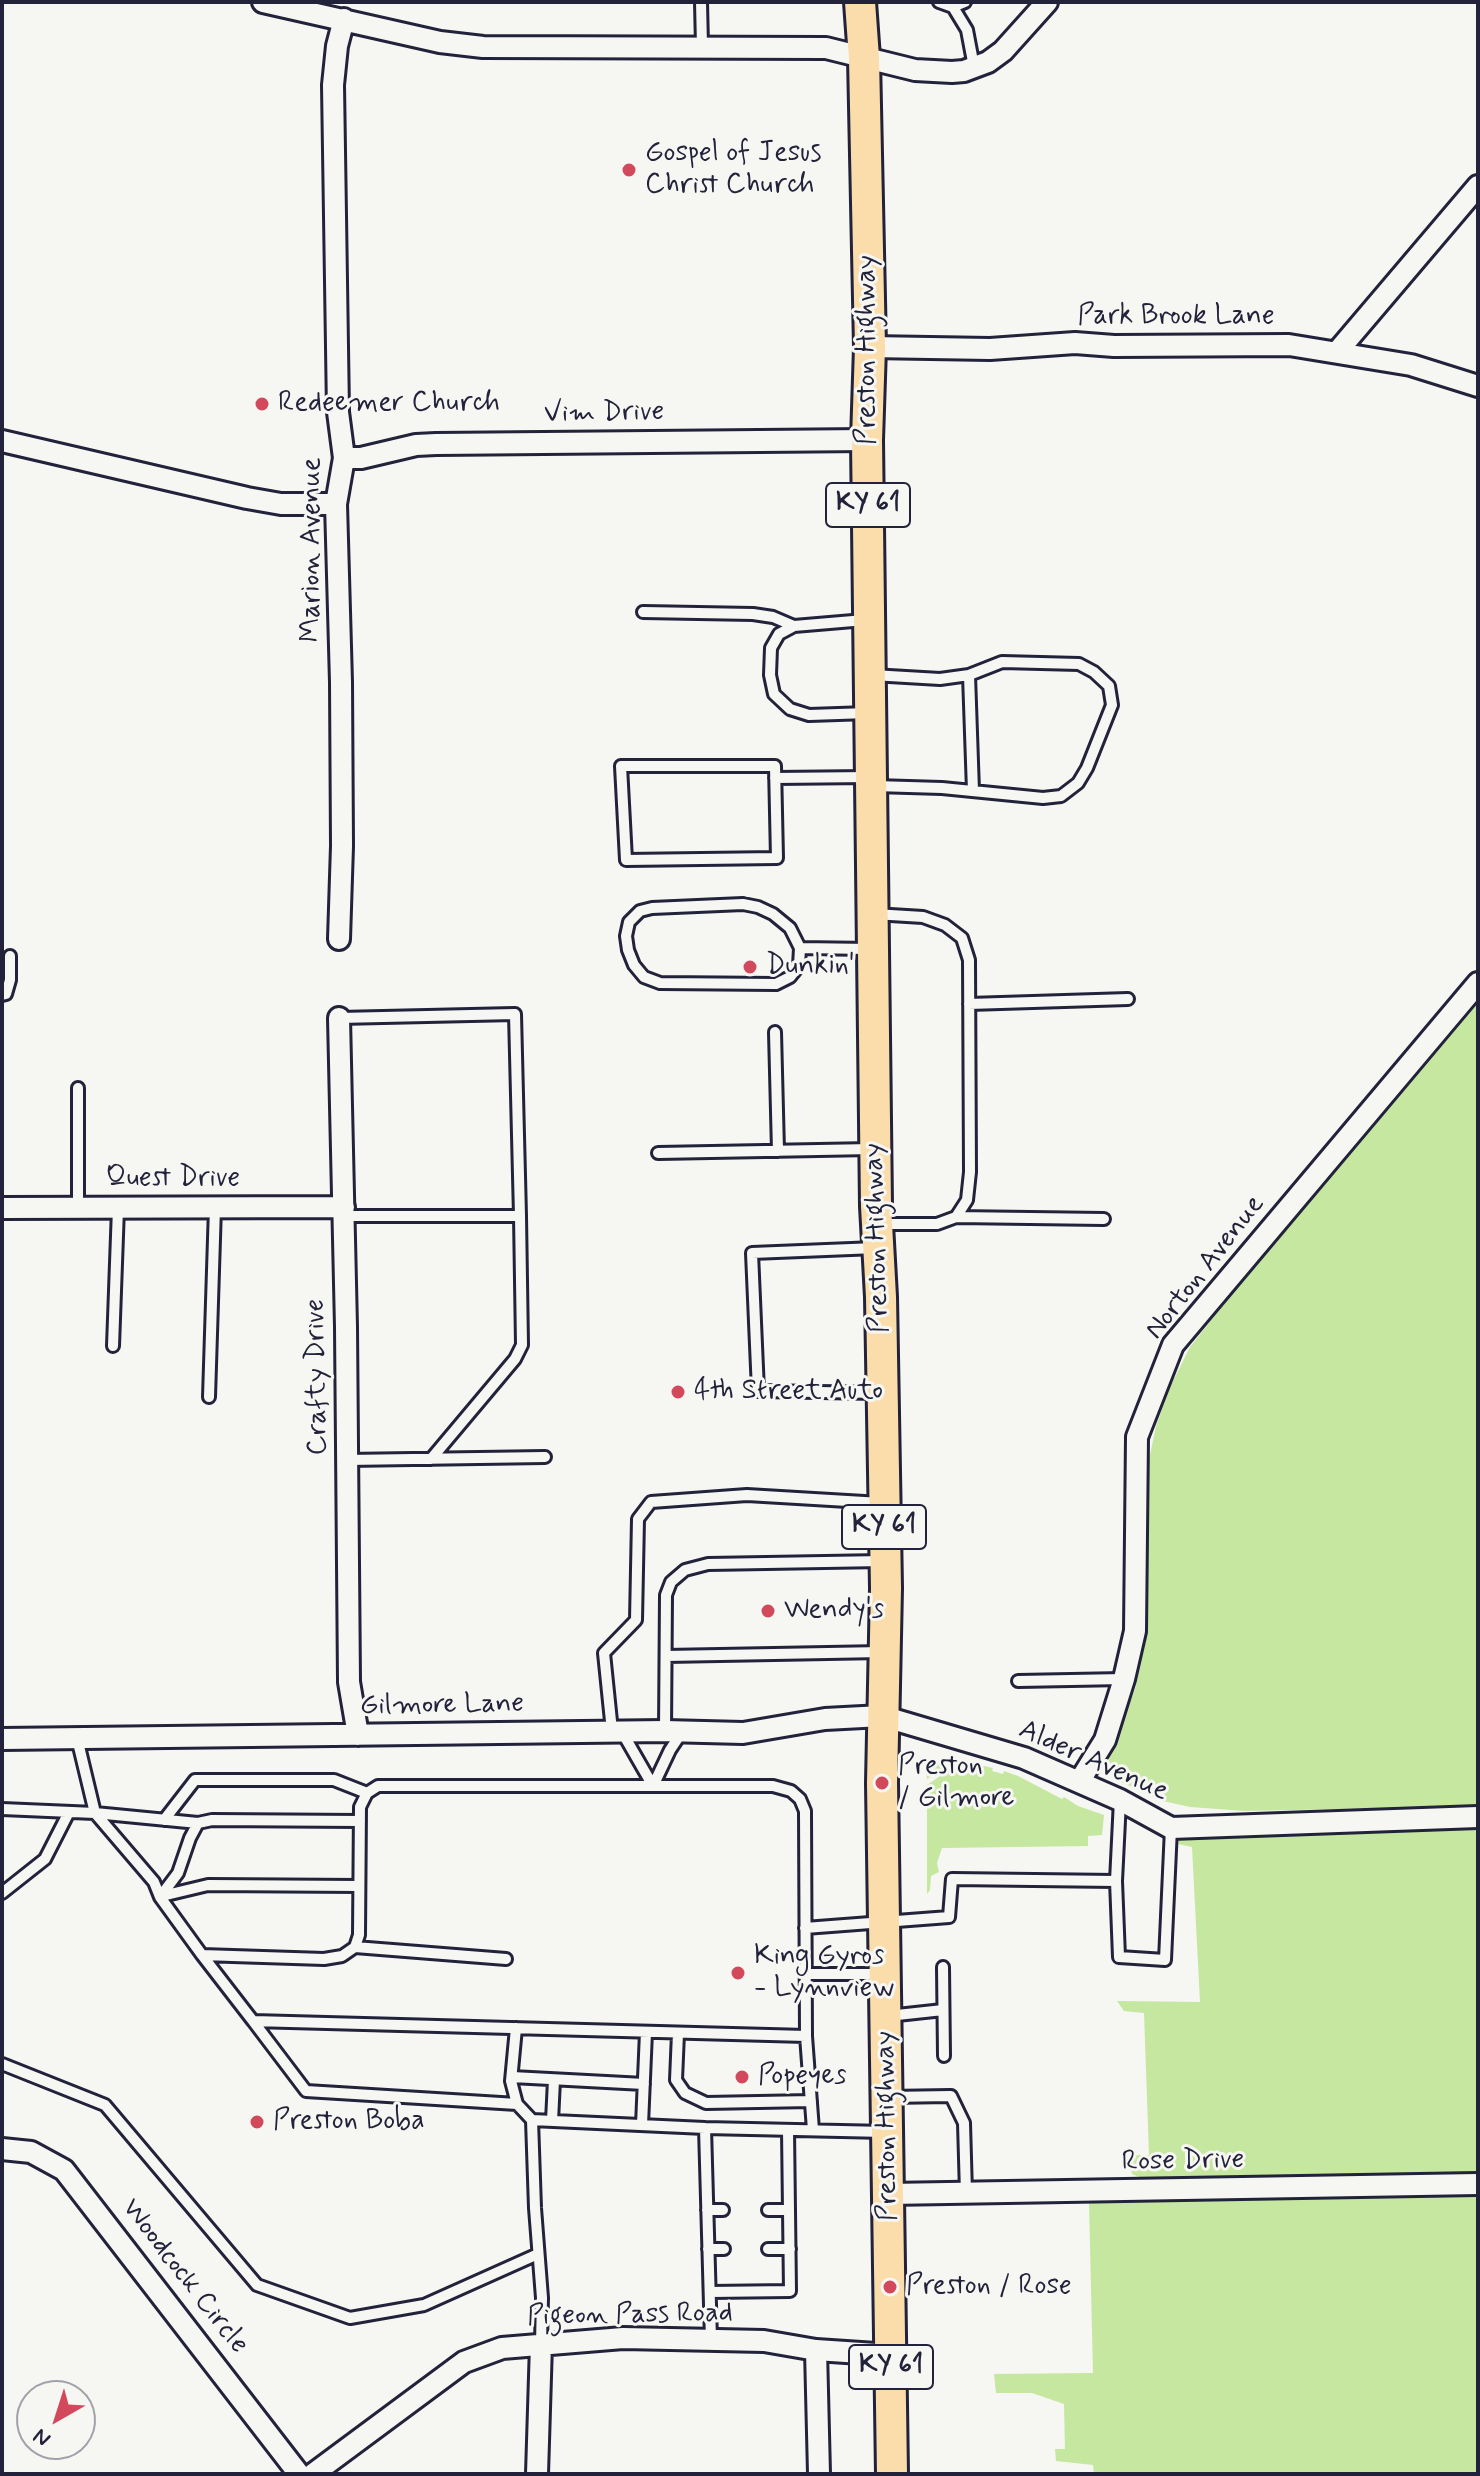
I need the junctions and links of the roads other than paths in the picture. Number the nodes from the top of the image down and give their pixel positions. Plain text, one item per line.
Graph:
1 (263, 2) edge
2 (701, 2) edge
3 (708, 2) edge
4 (860, 2) edge
5 (939, 2) edge
6 (965, 2) edge
7 (1047, 2) edge
8 (953, 7) junction
9 (344, 19) junction
10 (702, 46) junction
11 (864, 58) junction
12 (974, 67) junction
13 (1478, 186) edge
14 (870, 347) junction
15 (1337, 352) junction
16 (1478, 386) edge
17 (867, 440) junction
18 (2, 441) edge
19 (344, 458) junction
20 (336, 504) junction
21 (643, 612) dead end
22 (869, 620) junction
23 (794, 626) junction
24 (870, 675) junction
25 (969, 675) junction
26 (870, 713) junction
27 (775, 778) junction
28 (871, 782) junction
29 (973, 791) junction
30 (872, 914) junction
31 (339, 939) dead end
32 (800, 948) junction
33 (873, 949) junction
34 (10, 956) dead end
35 (1478, 983) edge
36 (2, 995) edge
37 (1128, 999) dead end
38 (969, 1004) junction
39 (339, 1018) joint
40 (775, 1032) dead end
41 (78, 1088) dead end
42 (875, 1149) junction
43 (778, 1151) junction
44 (658, 1153) dead end
45 (215, 1207) junction
46 (2, 1208) edge
47 (78, 1208) junction
48 (118, 1208) junction
49 (344, 1211) junction
50 (520, 1216) junction
51 (956, 1217) junction
52 (1104, 1219) dead end
53 (877, 1236) junction
54 (113, 1346) dead end
55 (882, 1393) junction
56 (209, 1397) dead end
57 (545, 1457) dead end
58 (431, 1459) junction
59 (347, 1460) junction
60 (883, 1504) junction
61 (885, 1561) junction
62 (884, 1652) junction
63 (666, 1656) junction
64 (1124, 1679) junction
65 (1018, 1681) dead end
66 (882, 1716) junction
67 (616, 1731) junction
68 (674, 1731) junction
69 (358, 1735) junction
70 (77, 1738) junction
71 (2, 1739) edge
72 (1079, 1782) junction
73 (653, 1786) junction
74 (367, 1793) junction
75 (1120, 1800) junction
76 (2, 1809) edge
77 (69, 1812) junction
78 (95, 1813) junction
79 (1478, 1817) edge
80 (164, 1820) junction
81 (360, 1821) junction
82 (198, 1823) junction
83 (1171, 1828) junction
84 (1116, 1881) junction
85 (359, 1886) junction
86 (2, 1893) edge
87 (160, 1897) junction
88 (885, 1923) junction
89 (805, 1928) junction
90 (355, 1947) junction
91 (202, 1955) junction
92 (506, 1959) dead end
93 (943, 1967) dead end
94 (805, 1974) junction
95 (886, 1974) junction
96 (943, 2010) junction
97 (886, 2016) junction
98 (253, 2021) junction
99 (516, 2028) junction
100 (646, 2032) junction
101 (678, 2033) junction
102 (806, 2036) junction
103 (944, 2056) dead end
104 (2, 2064) edge
105 (512, 2077) junction
106 (554, 2080) junction
107 (644, 2084) junction
108 (887, 2097) junction
109 (811, 2101) junction
110 (517, 2104) junction
111 (532, 2120) junction
112 (552, 2121) junction
113 (642, 2125) junction
114 (705, 2128) junction
115 (788, 2130) junction
116 (813, 2130) junction
117 (888, 2132) junction
118 (2, 2149) edge
119 (1478, 2184) edge
120 (966, 2193) junction
121 (889, 2194) junction
122 (707, 2210) junction
123 (723, 2210) dead end
124 (768, 2210) dead end
125 (789, 2210) junction
126 (708, 2249) junction
127 (724, 2249) dead end
128 (768, 2249) dead end
129 (790, 2249) junction
130 (538, 2254) junction
131 (710, 2292) junction
132 (711, 2340) junction
133 (541, 2344) junction
134 (816, 2350) junction
135 (891, 2355) junction
136 (299, 2474) edge
137 (313, 2474) edge
138 (537, 2474) edge
139 (819, 2474) edge
140 (892, 2474) edge

1 - 9 street
2 - 3 lane
2 - 10 lane
4 - 11 main road, Preston Highway / KY 61
5 - 8 lane
6 - 8 lane
7 - 12 street
8 - 12 lane
9 - 10 street
9 - 19 street, Marion Avenue
10 - 11 street
11 - 12 street
11 - 14 main road, Preston Highway / KY 61
13 - 15 street
14 - 15 street, Park Brook Lane
14 - 17 main road, Preston Highway / KY 61
15 - 16 street, Park Brook Lane
17 - 19 street, Vim Drive
17 - 22 main road, Preston Highway / KY 61
18 - 20 street
19 - 20 street, Marion Avenue
20 - 31 street, Marion Avenue
21 - 23 lane
22 - 23 lane
22 - 24 main road, Preston Highway / KY 61
23 - 26 lane
24 - 25 lane
24 - 26 main road, Preston Highway / KY 61
25 - 29 lane
25 - 29 lane
26 - 28 main road, Preston Highway / KY 61
27 - 27 lane
27 - 28 lane
28 - 29 lane
28 - 30 main road, Preston Highway / KY 61
30 - 33 main road, Preston Highway / KY 61
30 - 38 lane
32 - 32 lane
32 - 33 lane
33 - 42 main road, Preston Highway / KY 61
34 - 36 lane
35 - 64 street, Norton Avenue
37 - 38 lane
38 - 51 lane
39 - 49 street, Crafty Drive
39 - 50 lane
40 - 43 lane
41 - 47 lane
42 - 43 lane
42 - 53 main road, Preston Highway / KY 61
43 - 44 lane
45 - 48 street, Quest Drive
45 - 49 street, Quest Drive
45 - 56 lane
46 - 47 street, Quest Drive
47 - 48 street, Quest Drive
48 - 54 lane
49 - 50 lane
49 - 59 street, Crafty Drive
50 - 58 lane
51 - 52 lane
51 - 53 lane
53 - 55 main road, Preston Highway / KY 61
53 - 55 lane
55 - 60 main road, Preston Highway / KY 61
57 - 58 lane
58 - 59 lane
59 - 69 street, Crafty Drive
60 - 61 main road, Preston Highway / KY 61
60 - 67 lane
61 - 62 main road, Preston Highway / KY 61
61 - 63 lane
62 - 63 lane
62 - 66 main road, Preston Highway / KY 61
63 - 68 lane
64 - 65 lane
64 - 72 street, Norton Avenue
66 - 68 street, Gilmore Lane
66 - 72 street, Alder Avenue
66 - 88 main road, Preston Highway / KY 61
67 - 68 street, Gilmore Lane
67 - 69 street, Gilmore Lane
67 - 73 lane
68 - 73 lane
69 - 70 street, Gilmore Lane
70 - 71 street, Gilmore Lane
70 - 78 lane
72 - 75 street, Alder Avenue
73 - 74 lane
73 - 89 lane
74 - 80 lane
74 - 81 lane
75 - 83 street, Alder Avenue
75 - 84 lane
76 - 77 lane
77 - 78 lane
77 - 86 lane
78 - 80 lane
78 - 87 lane
79 - 83 street, Alder Avenue
80 - 82 lane
81 - 82 lane
81 - 85 lane
82 - 87 lane
83 - 84 lane
84 - 88 lane
85 - 87 lane
85 - 90 lane
87 - 91 lane
88 - 89 lane
88 - 95 main road, Preston Highway / KY 61
89 - 94 lane
90 - 91 lane
90 - 92 lane
91 - 98 lane
93 - 96 lane
94 - 95 lane
94 - 102 lane
95 - 97 main road, Preston Highway / KY 61
96 - 97 lane
96 - 103 lane
97 - 108 main road, Preston Highway / KY 61
98 - 99 lane
98 - 110 lane
99 - 100 lane
99 - 105 lane
100 - 101 lane
100 - 107 lane
101 - 102 lane
101 - 109 lane
102 - 109 lane
104 - 130 lane
105 - 106 lane
105 - 110 lane
106 - 107 lane
106 - 112 lane
107 - 113 lane
108 - 117 main road, Preston Highway / KY 61
108 - 120 lane
109 - 116 lane
110 - 111 lane
111 - 112 lane
111 - 130 lane
112 - 113 lane
113 - 114 lane
114 - 115 lane
114 - 122 lane
115 - 116 lane
115 - 125 lane
116 - 117 lane
117 - 121 main road, Preston Highway / KY 61
118 - 136 street, Woodcock Circle
119 - 120 street, Rose Drive
120 - 121 street, Rose Drive
121 - 135 main road, Preston Highway / KY 61
122 - 123 lane
122 - 126 lane
124 - 125 lane
125 - 129 lane
126 - 127 lane
126 - 131 lane
128 - 129 lane
129 - 131 lane
130 - 133 lane
131 - 132 lane
132 - 133 street, Pigeon Pass Road
132 - 134 street, Pigeon Pass Road
133 - 137 street, Pigeon Pass Road
133 - 138 street
134 - 135 street, Pigeon Pass Road
134 - 139 street
135 - 140 main road, Preston Highway / KY 61

